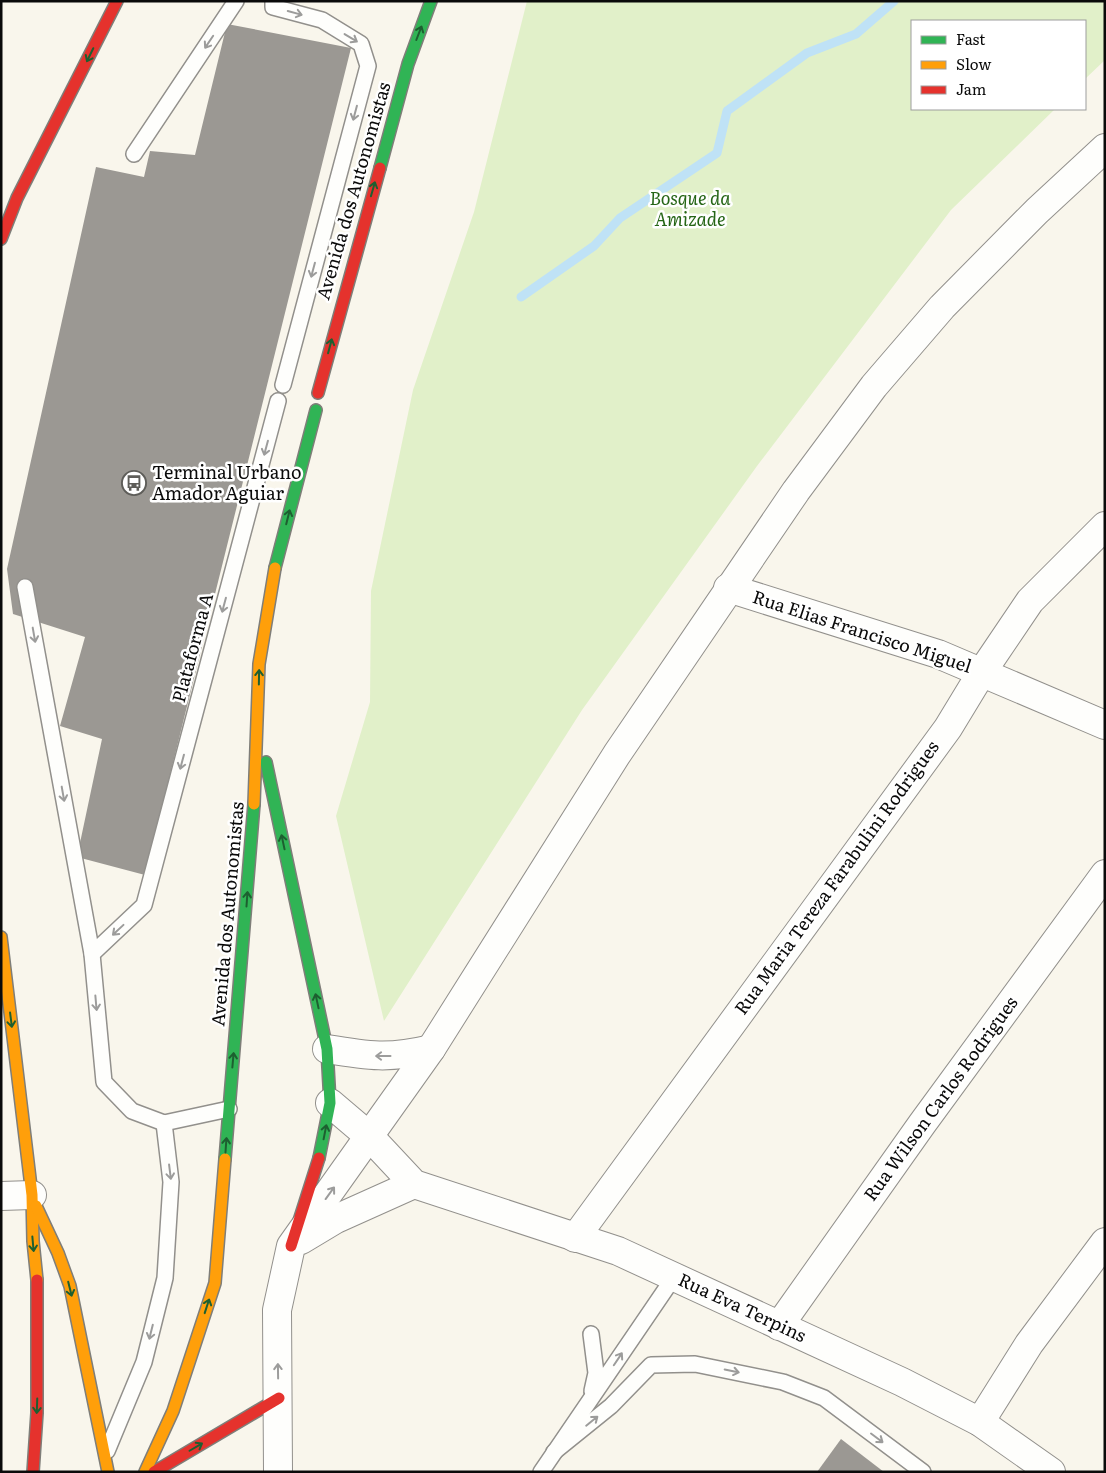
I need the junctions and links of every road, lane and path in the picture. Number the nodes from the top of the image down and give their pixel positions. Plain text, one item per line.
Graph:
1 (117, 1) edge
2 (236, 1) edge
3 (273, 1) edge
4 (431, 1) edge
5 (1105, 148) edge
6 (134, 154) dead end
7 (9, 198) edge
8 (1, 239) edge
9 (283, 385) dead end
10 (318, 393) dead end
11 (278, 401) dead end
12 (316, 410) dead end
13 (1105, 526) edge
14 (25, 587) dead end
15 (728, 588) junction
16 (982, 672) junction
17 (1105, 725) edge
18 (258, 726) junction
19 (1105, 874) edge
20 (1, 937) edge
21 (92, 954) junction
22 (327, 1049) junction
23 (431, 1049) junction
24 (330, 1103) junction
25 (229, 1109) junction
26 (164, 1123) junction
27 (370, 1137) junction
28 (414, 1184) junction
29 (32, 1195) junction
30 (1, 1196) edge
31 (575, 1238) junction
32 (1105, 1242) edge
33 (291, 1246) junction
34 (674, 1277) junction
35 (779, 1326) junction
36 (591, 1334) dead end
37 (279, 1398) junction
38 (590, 1399) junction
39 (980, 1422) junction
40 (554, 1452) junction
41 (106, 1465) edge
42 (32, 1472) edge
43 (96, 1472) edge
44 (145, 1472) edge
45 (154, 1472) edge
46 (278, 1472) edge
47 (541, 1472) edge
48 (922, 1472) edge
49 (1051, 1472) edge

1 -> 7 main road
2 -> 6 lane
3 -> 9 lane
10 -> 4 main road, Avenida dos Autonomistas
5 - 15 street
7 - 8 main road
11 -> 21 lane, Plataforma A
18 -> 12 main road, Avenida dos Autonomistas
13 - 16 street, Rua Maria Tereza Farabulini Rodrigues
14 -> 21 lane
15 - 16 street, Rua Elias Francisco Miguel
15 - 23 street
16 - 17 street, Rua Elias Francisco Miguel
16 - 31 street, Rua Maria Tereza Farabulini Rodrigues
22 -> 18 main road
25 -> 18 main road, Avenida dos Autonomistas
19 - 35 street, Rua Wilson Carlos Rodrigues
20 -> 29 main road
21 -> 26 lane
23 -> 22 street
22 - 24 main road
23 - 27 street
24 - 27 street, Rua Eva Terpins
33 -> 24 main road
25 - 26 lane
44 -> 25 main road, Avenida dos Autonomistas
26 -> 41 lane
27 - 28 street, Rua Eva Terpins
33 -> 27 street
28 - 31 street, Rua Eva Terpins
28 - 33 street
29 - 30 street
29 -> 41 main road
29 -> 42 main road
31 - 34 street, Rua Eva Terpins
32 - 39 street
37 -> 33 street
34 - 35 street, Rua Eva Terpins
38 -> 34 lane
35 - 39 street, Rua Eva Terpins
36 - 38 lane
45 -> 37 main road
37 - 46 street
38 - 40 lane
39 - 49 street, Rua Eva Terpins
40 - 47 lane
40 -> 48 lane
41 - 43 lane

